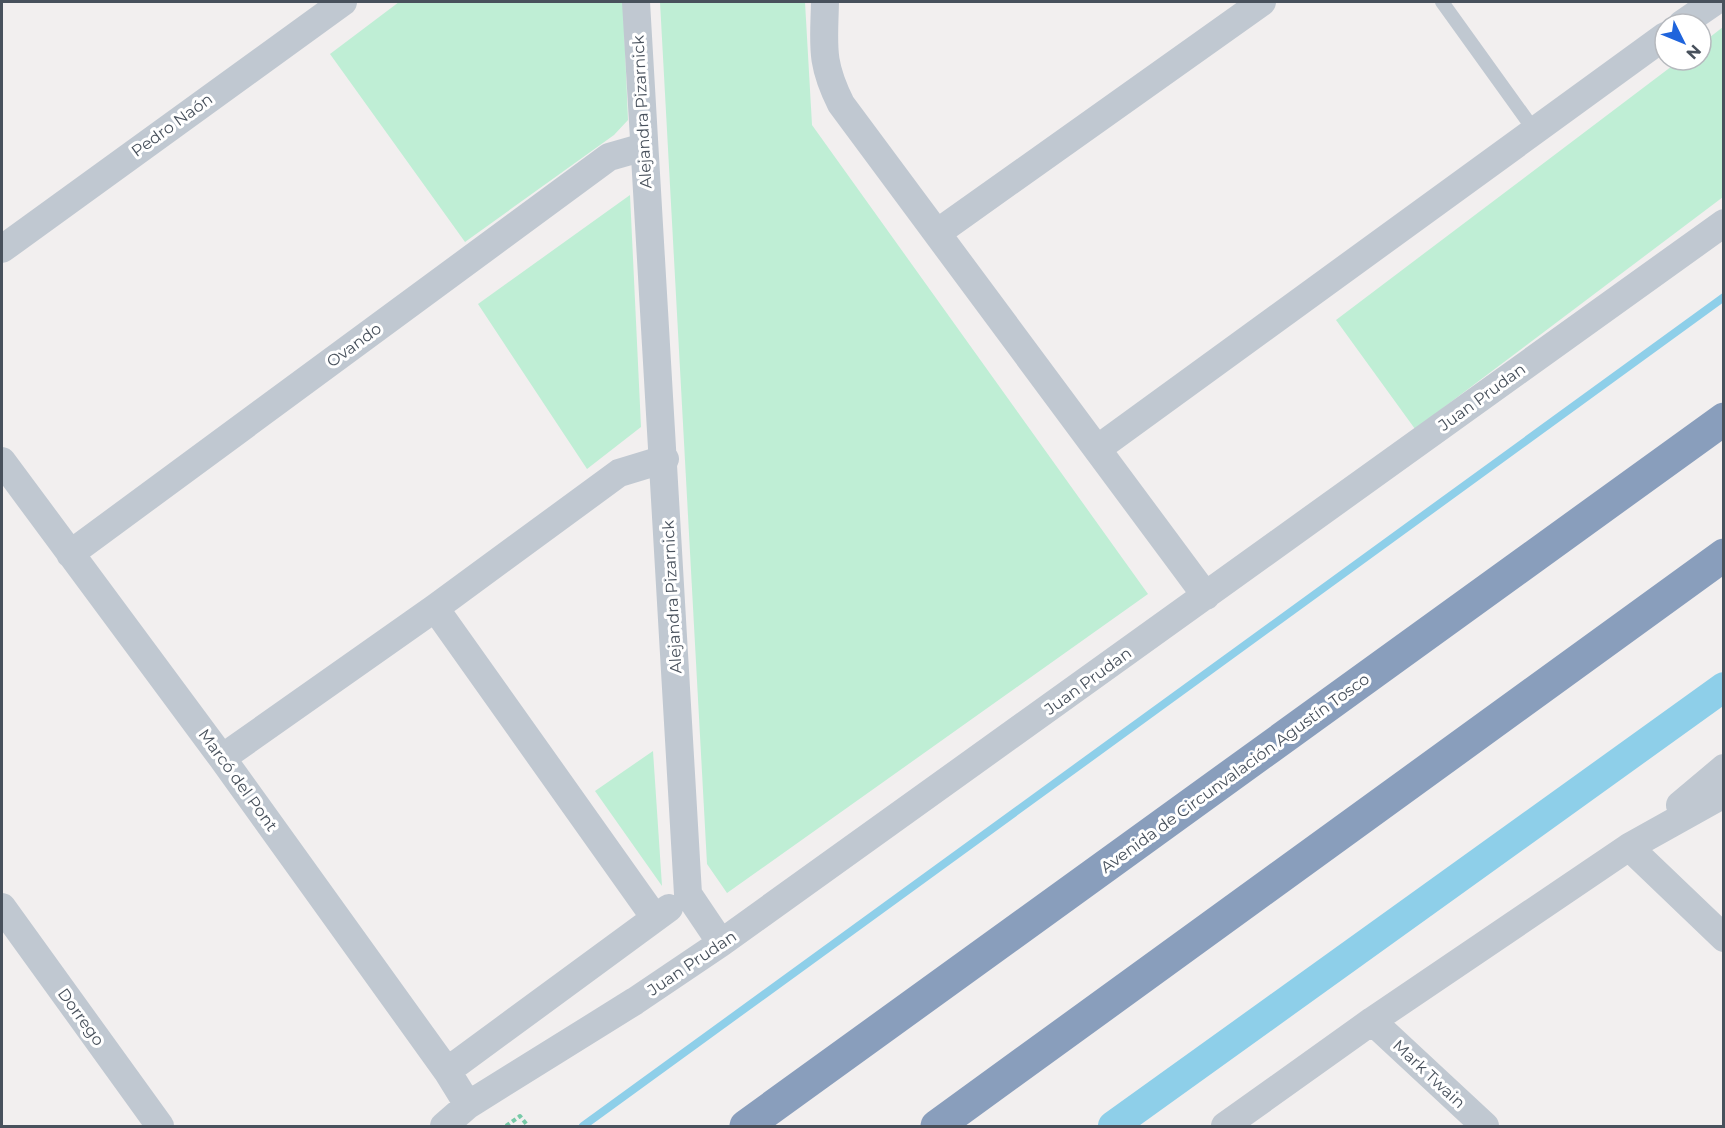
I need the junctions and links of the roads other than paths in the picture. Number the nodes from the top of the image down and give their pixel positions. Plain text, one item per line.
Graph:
1 (343, 2) edge
2 (636, 2) edge
3 (825, 2) edge
4 (1262, 2) edge
5 (1442, 2) edge
6 (1714, 2) edge
7 (1699, 12) edge
8 (1653, 45) edge
9 (1534, 130) junction
10 (644, 147) junction
11 (1724, 222) edge
12 (937, 233) junction
13 (2, 249) edge
14 (1724, 418) edge
15 (1097, 449) junction
16 (664, 459) junction
17 (2, 461) edge
18 (70, 554) junction
19 (1724, 555) edge
20 (1206, 596) junction
21 (435, 608) junction
22 (222, 758) junction
23 (1724, 768) edge
24 (1724, 794) edge
25 (1640, 840) junction
26 (688, 894) junction
27 (2, 907) edge
28 (655, 918) junction
29 (1724, 938) edge
30 (721, 943) junction
31 (1372, 1021) junction
32 (447, 1071) junction
33 (468, 1105) junction
34 (160, 1126) edge
35 (444, 1126) edge
36 (746, 1126) edge
37 (937, 1126) edge
38 (1226, 1126) edge
39 (1485, 1126) edge

1 - 13 street, Pedro Naón
2 - 10 street, Alejandra Pizarnick
3 - 12 street
4 - 12 street
5 - 9 lane
6 - 7 street
8 - 9 street
9 - 15 street
10 - 16 street, Alejandra Pizarnick
10 - 18 street, Ovando
11 - 20 street, Juan Prudan
12 - 15 street
14 - 36 highway, Avenida de Circunvalación Agustín Tosco
15 - 20 street
16 - 21 street
16 - 26 street, Alejandra Pizarnick
17 - 18 street, Marcó del Pont
18 - 22 street, Marcó del Pont
19 - 37 highway
20 - 30 street, Juan Prudan
21 - 22 street
21 - 28 street
22 - 32 street, Marcó del Pont
23 - 25 street
24 - 25 street
25 - 29 street
25 - 31 street
26 - 28 street
26 - 30 street
27 - 34 street, Dorrego
28 - 32 street
30 - 33 street, Juan Prudan
31 - 38 street
31 - 39 street, Mark Twain
32 - 33 street, Marcó del Pont
33 - 35 street, Juan Prudan

